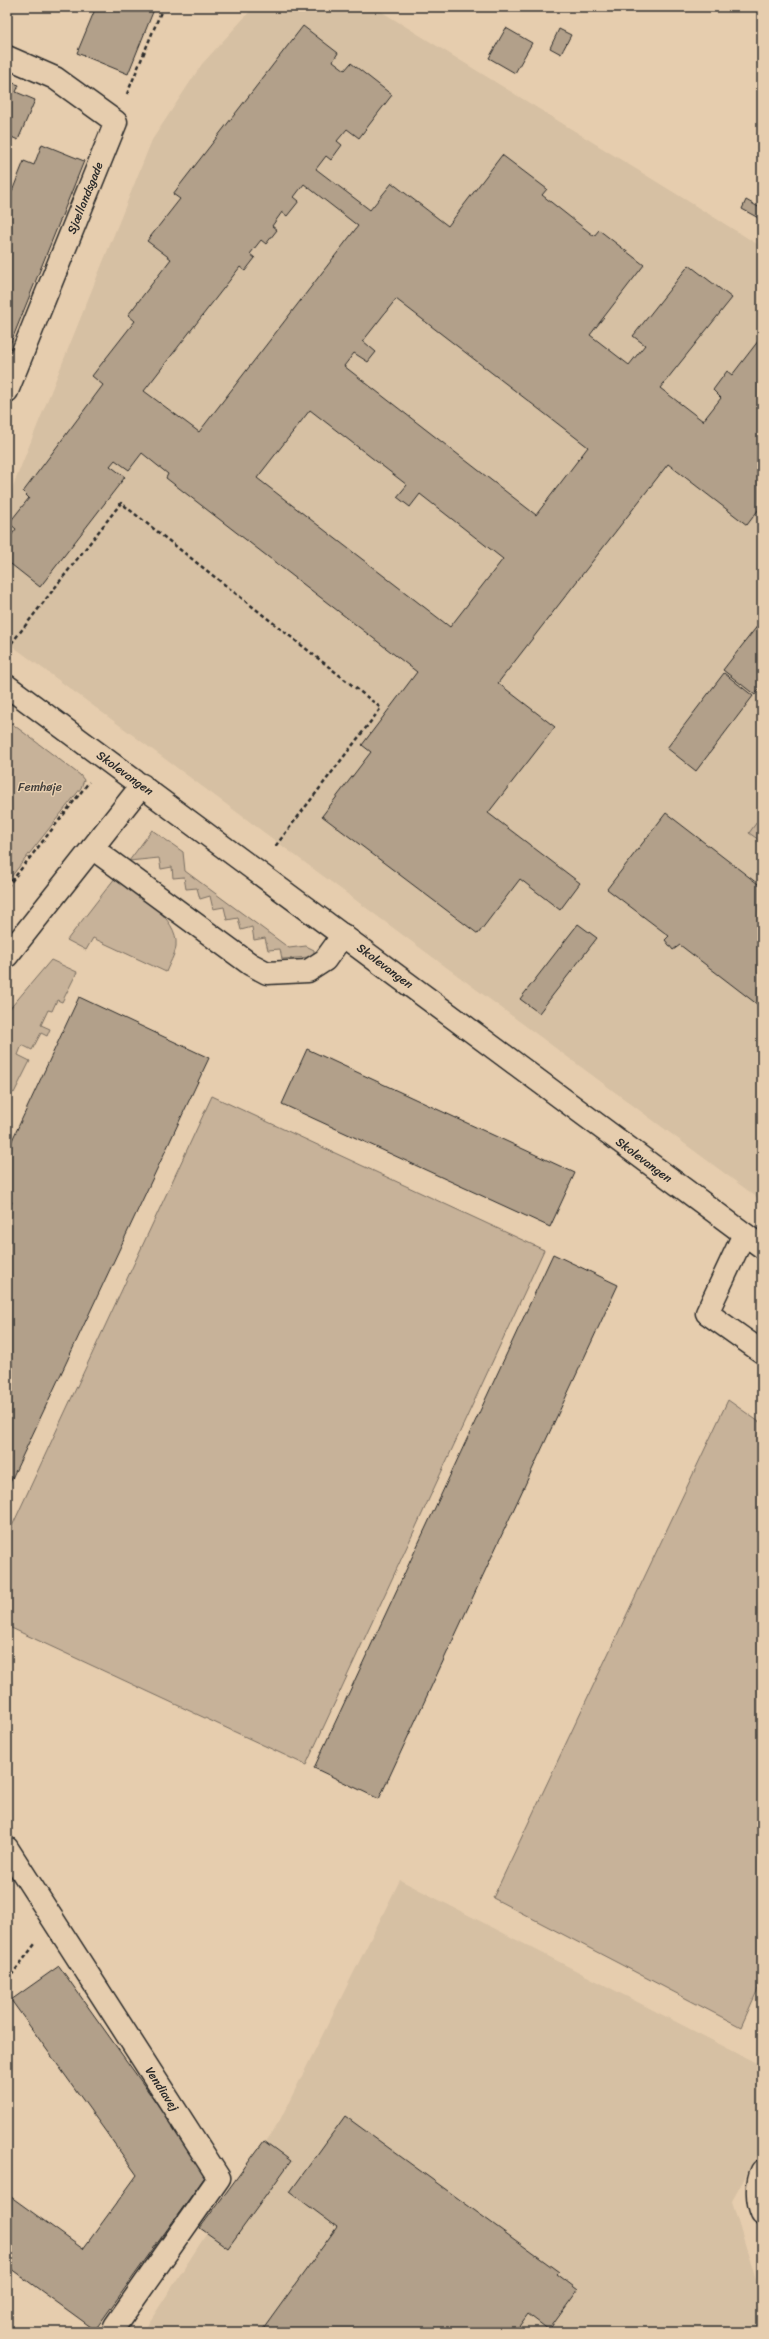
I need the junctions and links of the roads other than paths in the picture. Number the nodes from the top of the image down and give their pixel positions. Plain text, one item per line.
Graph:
1 (7, 57) edge
2 (7, 392) edge
3 (7, 686) edge
4 (142, 785) junction
5 (92, 848) junction
6 (343, 935) junction
7 (7, 956) edge
8 (744, 1234) junction
9 (762, 1247) edge
10 (762, 1352) edge
11 (7, 1848) edge
12 (762, 2172) edge
13 (762, 2213) edge
14 (115, 2326) dead end

1 - 2 street, Sjællandsgade
3 - 4 street, Skolevangen
4 - 5 street
4 - 6 street, Skolevangen
5 - 6 street
5 - 7 street
6 - 8 street, Skolevangen
8 - 9 street, Skolevangen
8 - 10 street
11 - 14 street, Vendiavej
12 - 13 street

